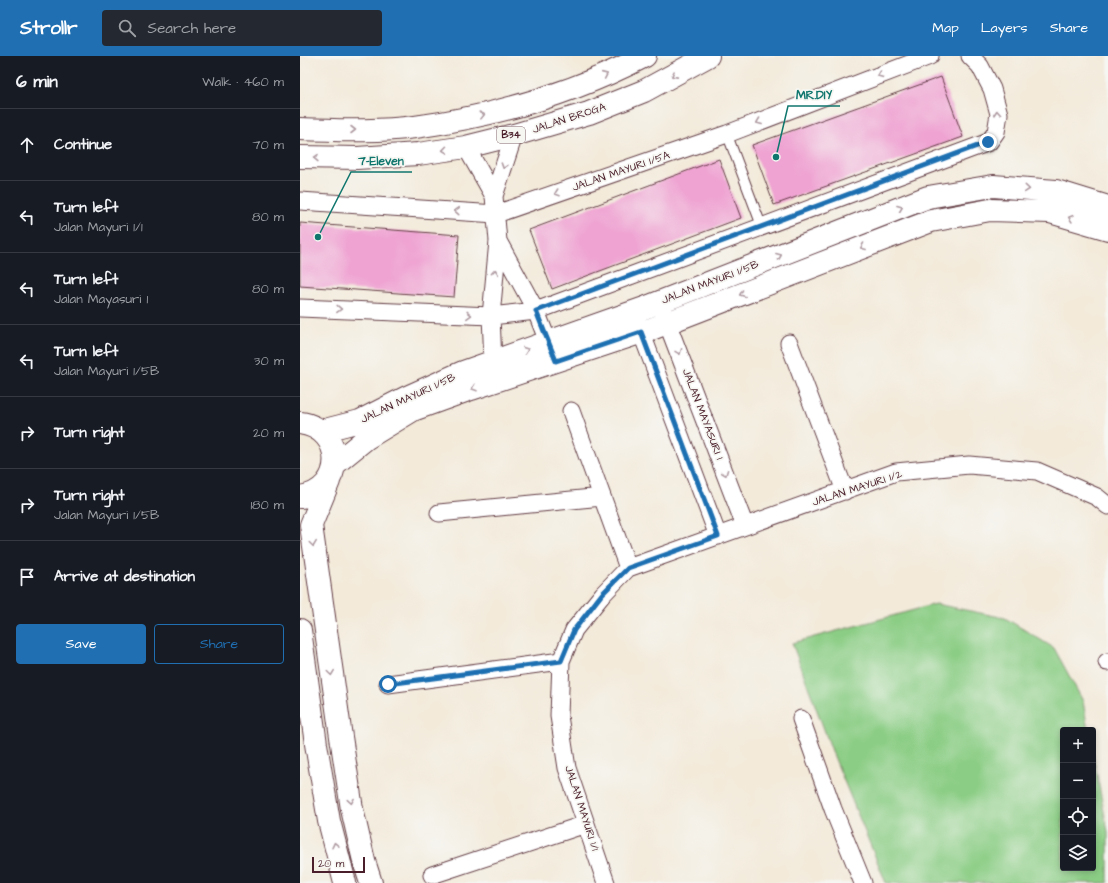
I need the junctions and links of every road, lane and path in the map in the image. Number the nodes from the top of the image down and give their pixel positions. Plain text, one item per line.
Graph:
1 (645, 56) edge
2 (708, 56) edge
3 (930, 56) edge
4 (970, 56) edge
5 (300, 129) edge
6 (727, 134) junction
7 (514, 135) junction
8 (466, 147) junction
9 (300, 157) edge
10 (494, 196) junction
11 (300, 201) edge
12 (1108, 207) edge
13 (496, 214) junction
14 (762, 227) junction
15 (1108, 229) edge
16 (498, 241) junction
17 (660, 302) junction
18 (300, 308) edge
19 (536, 311) junction
20 (634, 312) junction
21 (491, 316) junction
22 (668, 323) junction
23 (641, 332) junction
24 (790, 343) dead end
25 (552, 351) junction
26 (495, 371) junction
27 (571, 411) dead end
28 (300, 423) edge
29 (321, 431) junction
30 (332, 472) junction
31 (845, 491) junction
32 (300, 497) edge
33 (602, 497) junction
34 (1108, 506) edge
35 (439, 513) dead end
36 (745, 526) junction
37 (718, 536) junction
38 (628, 568) junction
39 (300, 630) edge
40 (561, 661) junction
41 (388, 684) dead end
42 (801, 719) dead end
43 (586, 824) junction
44 (432, 874) dead end
45 (345, 883) edge
46 (371, 883) edge
47 (606, 883) edge
48 (864, 883) edge

5 -> 1 street, B34
2 -> 7 street, JALAN BROGA / B34
3 -> 6 street, JALAN MAYURI 1/5A
14 -> 4 street
6 -> 13 street, JALAN MAYURI 1/5A
6 - 14 lane
7 - 8 street, JALAN BROGA / B34
7 -> 10 street
8 -> 9 street, JALAN BROGA / B34
8 - 10 street
10 - 13 street
13 -> 11 street, JALAN MAYURI 1/5A
17 -> 12 street, JALAN MAYURI 1/5B
13 - 16 street
14 - 19 street
15 -> 22 street, JALAN MAYURI 1/5B
16 - 19 street
21 -> 16 street
17 - 20 street, JALAN MAYURI 1/5B
17 - 22 street, JALAN MAYASURI 1
18 -> 21 street
19 - 21 street
19 - 25 street
20 - 23 street
20 - 25 street, JALAN MAYURI 1/5B
21 - 26 street
22 - 23 street, JALAN MAYURI 1/5B
22 -> 36 street, JALAN MAYASURI 1
23 - 25 street, JALAN MAYURI 1/5B
23 - 37 street
24 - 31 street
25 - 26 street, JALAN MAYURI 1/5B
26 - 29 street, JALAN MAYURI 1/5B
26 -> 30 street, JALAN MAYURI 1/5B
27 - 33 street
28 - 29 street
29 - 30 street
30 - 32 street, JALAN MAYURI 1/5B
30 -> 46 street
31 - 34 street, JALAN MAYURI 1/2
31 - 36 street, JALAN MAYURI 1/2
33 - 35 street
33 - 38 street
36 - 37 street, JALAN MAYURI 1/1
37 - 38 street, JALAN MAYURI 1/1
38 - 40 street, JALAN MAYURI 1/1
45 -> 39 street
40 - 41 street
40 - 43 street, JALAN MAYURI 1/1
42 - 48 street
43 - 44 street
43 - 47 street, JALAN MAYURI 1/1

